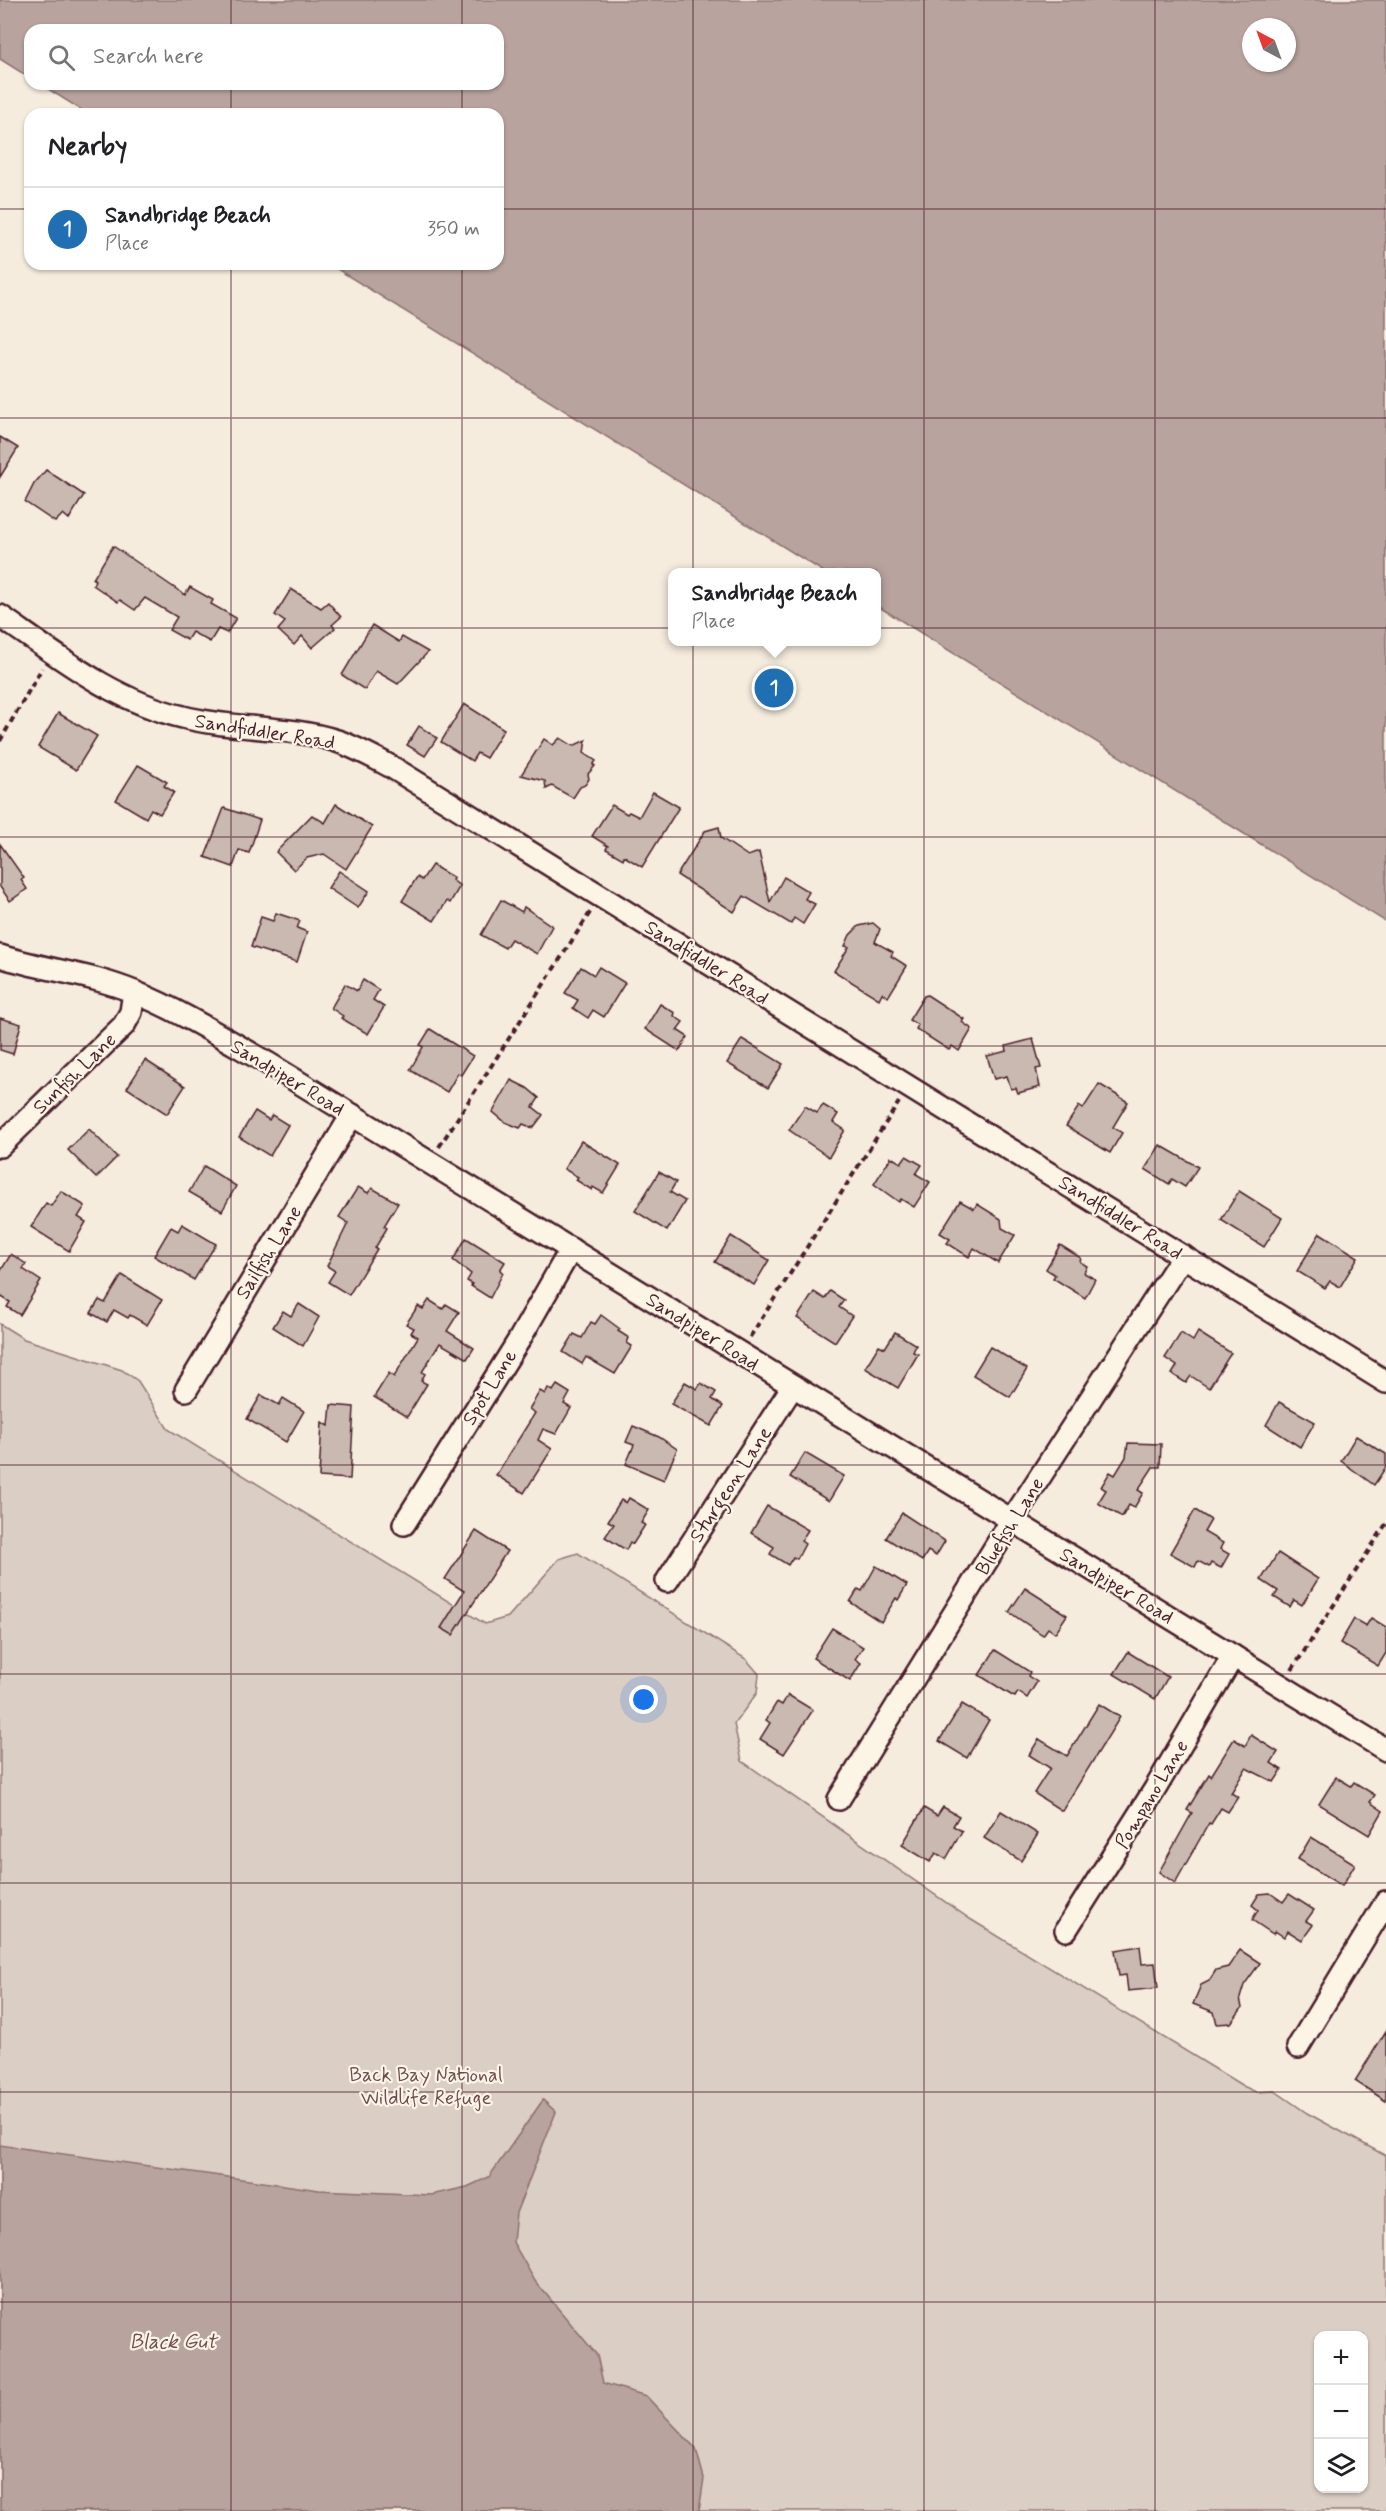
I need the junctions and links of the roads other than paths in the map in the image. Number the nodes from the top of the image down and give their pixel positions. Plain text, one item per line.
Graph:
1 (0, 616) edge
2 (0, 956) edge
3 (134, 992) junction
4 (352, 1115) junction
5 (0, 1146) edge
6 (571, 1249) junction
7 (1183, 1256) junction
8 (1386, 1382) edge
9 (793, 1386) junction
10 (186, 1390) dead end
11 (1012, 1520) junction
12 (404, 1524) dead end
13 (668, 1581) dead end
14 (1233, 1656) junction
15 (1386, 1750) edge
16 (839, 1799) dead end
17 (1386, 1902) edge
18 (1066, 1930) dead end
19 (1298, 2047) dead end

1 - 7 street, Sandfiddler Road
2 - 3 street, Sandpiper Road
3 - 4 street, Sandpiper Road
3 - 5 street, Sunfish Lane
4 - 6 street, Sandpiper Road
4 - 10 street, Sailfish Lane
6 - 9 street, Sandpiper Road
6 - 12 street, Spot Lane
7 - 8 street, Sandfiddler Road
7 - 11 street, Bluefish Lane
9 - 11 street, Sandpiper Road
9 - 13 street, Sturgeon Lane
11 - 14 street, Sandpiper Road
11 - 16 street, Bluefish Lane
14 - 15 street, Sandpiper Road
14 - 18 street, Pompano Lane
17 - 19 street

